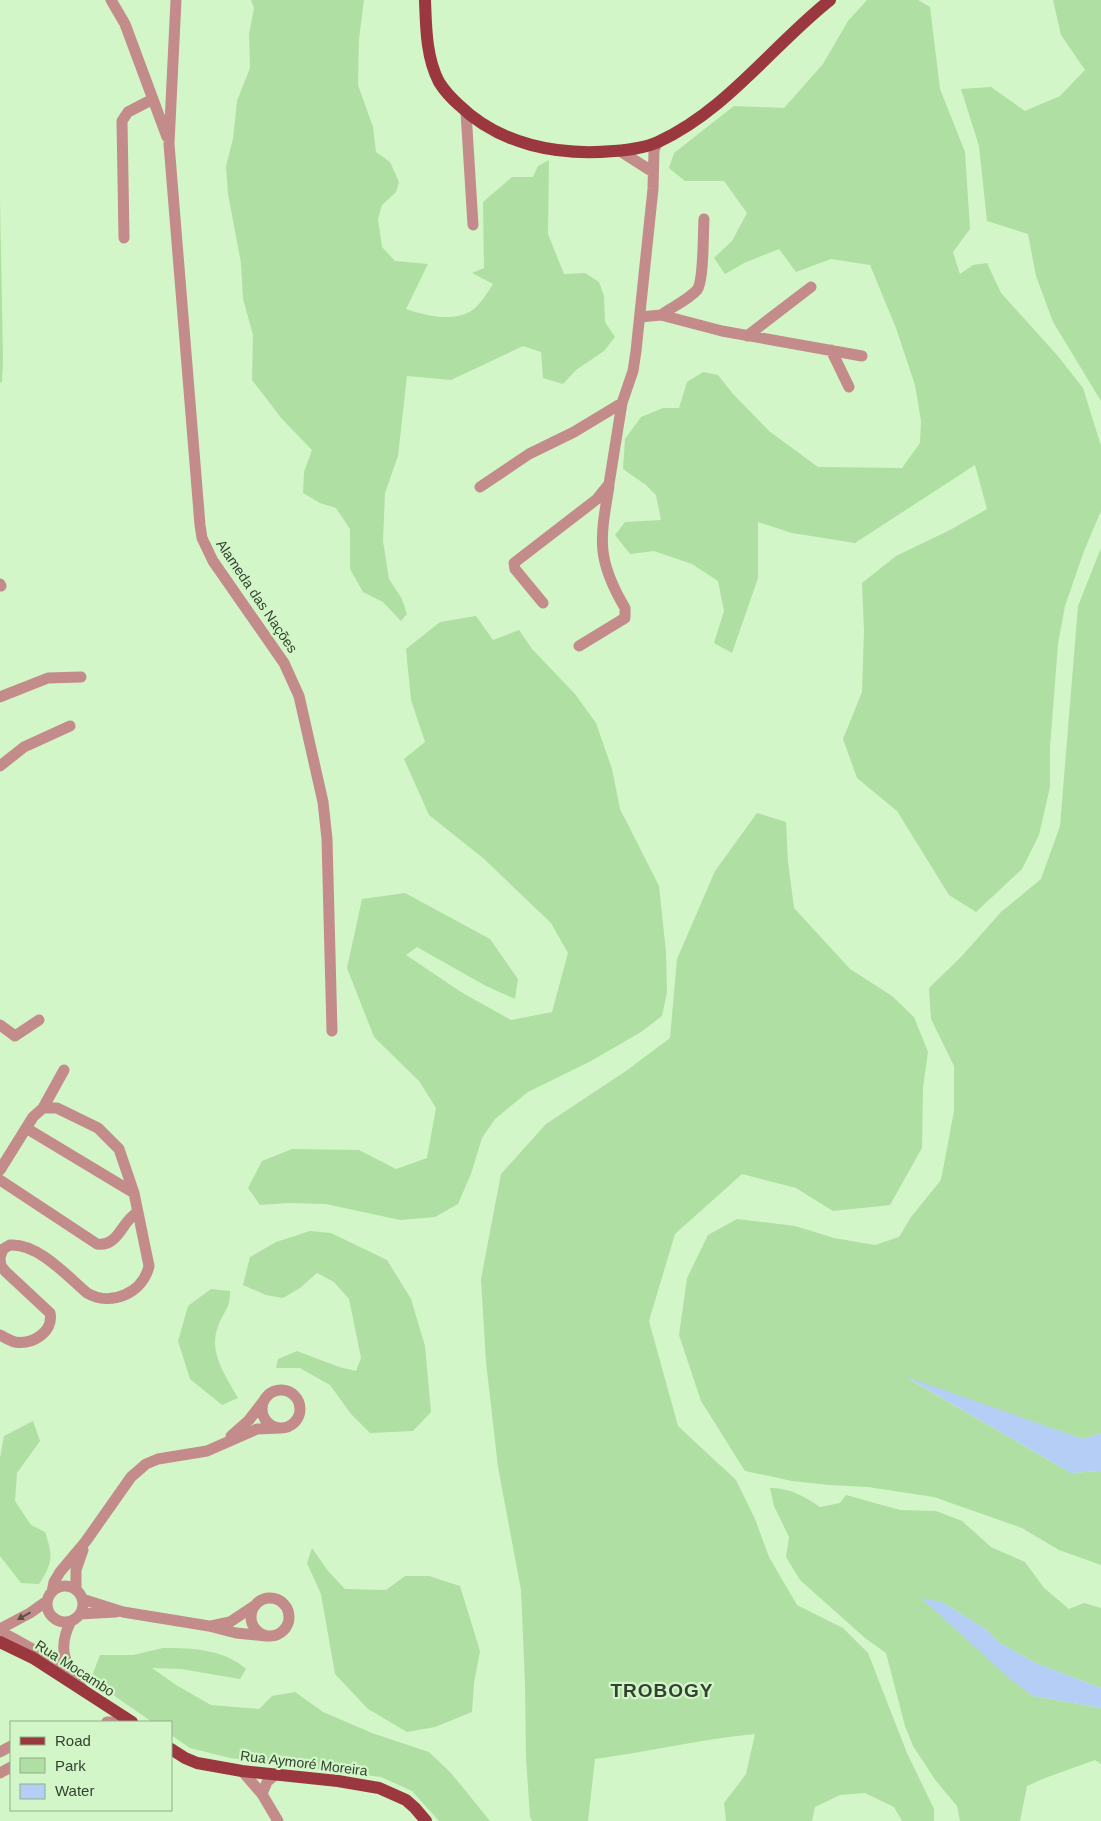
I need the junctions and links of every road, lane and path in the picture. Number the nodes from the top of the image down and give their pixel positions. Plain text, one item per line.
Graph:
1 (111, 0) edge
2 (176, 0) edge
3 (425, 0) edge
4 (830, 0) edge
5 (153, 99) junction
6 (466, 112) junction
7 (657, 143) junction
8 (169, 144) junction
9 (620, 151) junction
10 (654, 172) junction
11 (704, 220) dead end
12 (473, 225) dead end
13 (124, 238) dead end
14 (811, 287) dead end
15 (661, 315) junction
16 (640, 317) junction
17 (747, 336) junction
18 (831, 350) junction
19 (862, 356) dead end
20 (849, 387) dead end
21 (622, 403) junction
22 (609, 484) junction
23 (480, 486) dead end
24 (543, 604) dead end
25 (579, 646) dead end
26 (81, 677) dead end
27 (0, 697) edge
28 (70, 726) dead end
29 (0, 766) edge
30 (39, 1020) dead end
31 (2, 1030) edge
32 (332, 1031) dead end
33 (64, 1070) dead end
34 (42, 1108) junction
35 (26, 1128) junction
36 (0, 1170) edge
37 (0, 1180) edge
38 (134, 1193) junction
39 (138, 1212) junction
40 (0, 1258) edge
41 (0, 1335) edge
42 (263, 1402) junction
43 (281, 1428) junction
44 (222, 1443) junction
45 (86, 1541) junction
46 (79, 1594) junction
47 (49, 1596) junction
48 (254, 1606) junction
49 (123, 1612) junction
50 (76, 1618) junction
51 (209, 1626) junction
52 (0, 1630) edge
53 (266, 1636) junction
54 (0, 1642) edge
55 (69, 1668) junction
56 (84, 1691) junction
57 (130, 1721) edge
58 (172, 1750) edge
59 (242, 1771) junction
60 (269, 1776) junction
61 (262, 1794) junction
62 (278, 1821) edge
63 (426, 1821) edge

1 - 5 street, Alameda das Nações
2 - 8 street, Alameda das Nações
3 - 6 main road
4 - 7 main road
5 - 8 street, Alameda das Nações
5 - 13 street
6 - 9 main road
6 - 12 street
7 - 9 main road
7 - 10 street
8 - 32 street, Alameda das Nações
9 - 10 street
10 - 16 street
11 - 15 street
14 - 17 street
15 - 16 street
15 - 17 street
16 - 21 street
17 - 18 street
18 - 19 street
18 - 20 street
21 - 22 street
21 - 23 street
22 - 24 street
22 - 25 street
26 - 27 street
28 - 29 street
30 - 31 street
33 - 34 street
34 - 35 street
34 - 38 street
35 - 36 street
35 - 38 street
37 - 39 street
38 - 39 street
39 - 40 street
40 - 41 street
42 - 43 street
42 - 43 street
42 - 44 street
43 - 44 street
44 - 45 street
45 - 46 street
45 - 47 street
46 - 47 street
46 - 49 street
46 - 50 street
47 - 50 street
47 -> 52 street
48 - 51 street
48 - 53 street
48 - 53 street
49 - 50 street
49 - 51 street
50 - 55 street
51 - 53 street
52 - 55 street
54 - 56 main road, Rua Mocambo
55 - 56 street
56 - 57 main road, Rua Mocambo
58 - 59 main road, Rua Aymoré Moreira
59 - 60 main road, Rua Aymoré Moreira
59 - 61 street
60 - 61 street
60 - 63 main road, Rua Aymoré Moreira
61 - 62 street

